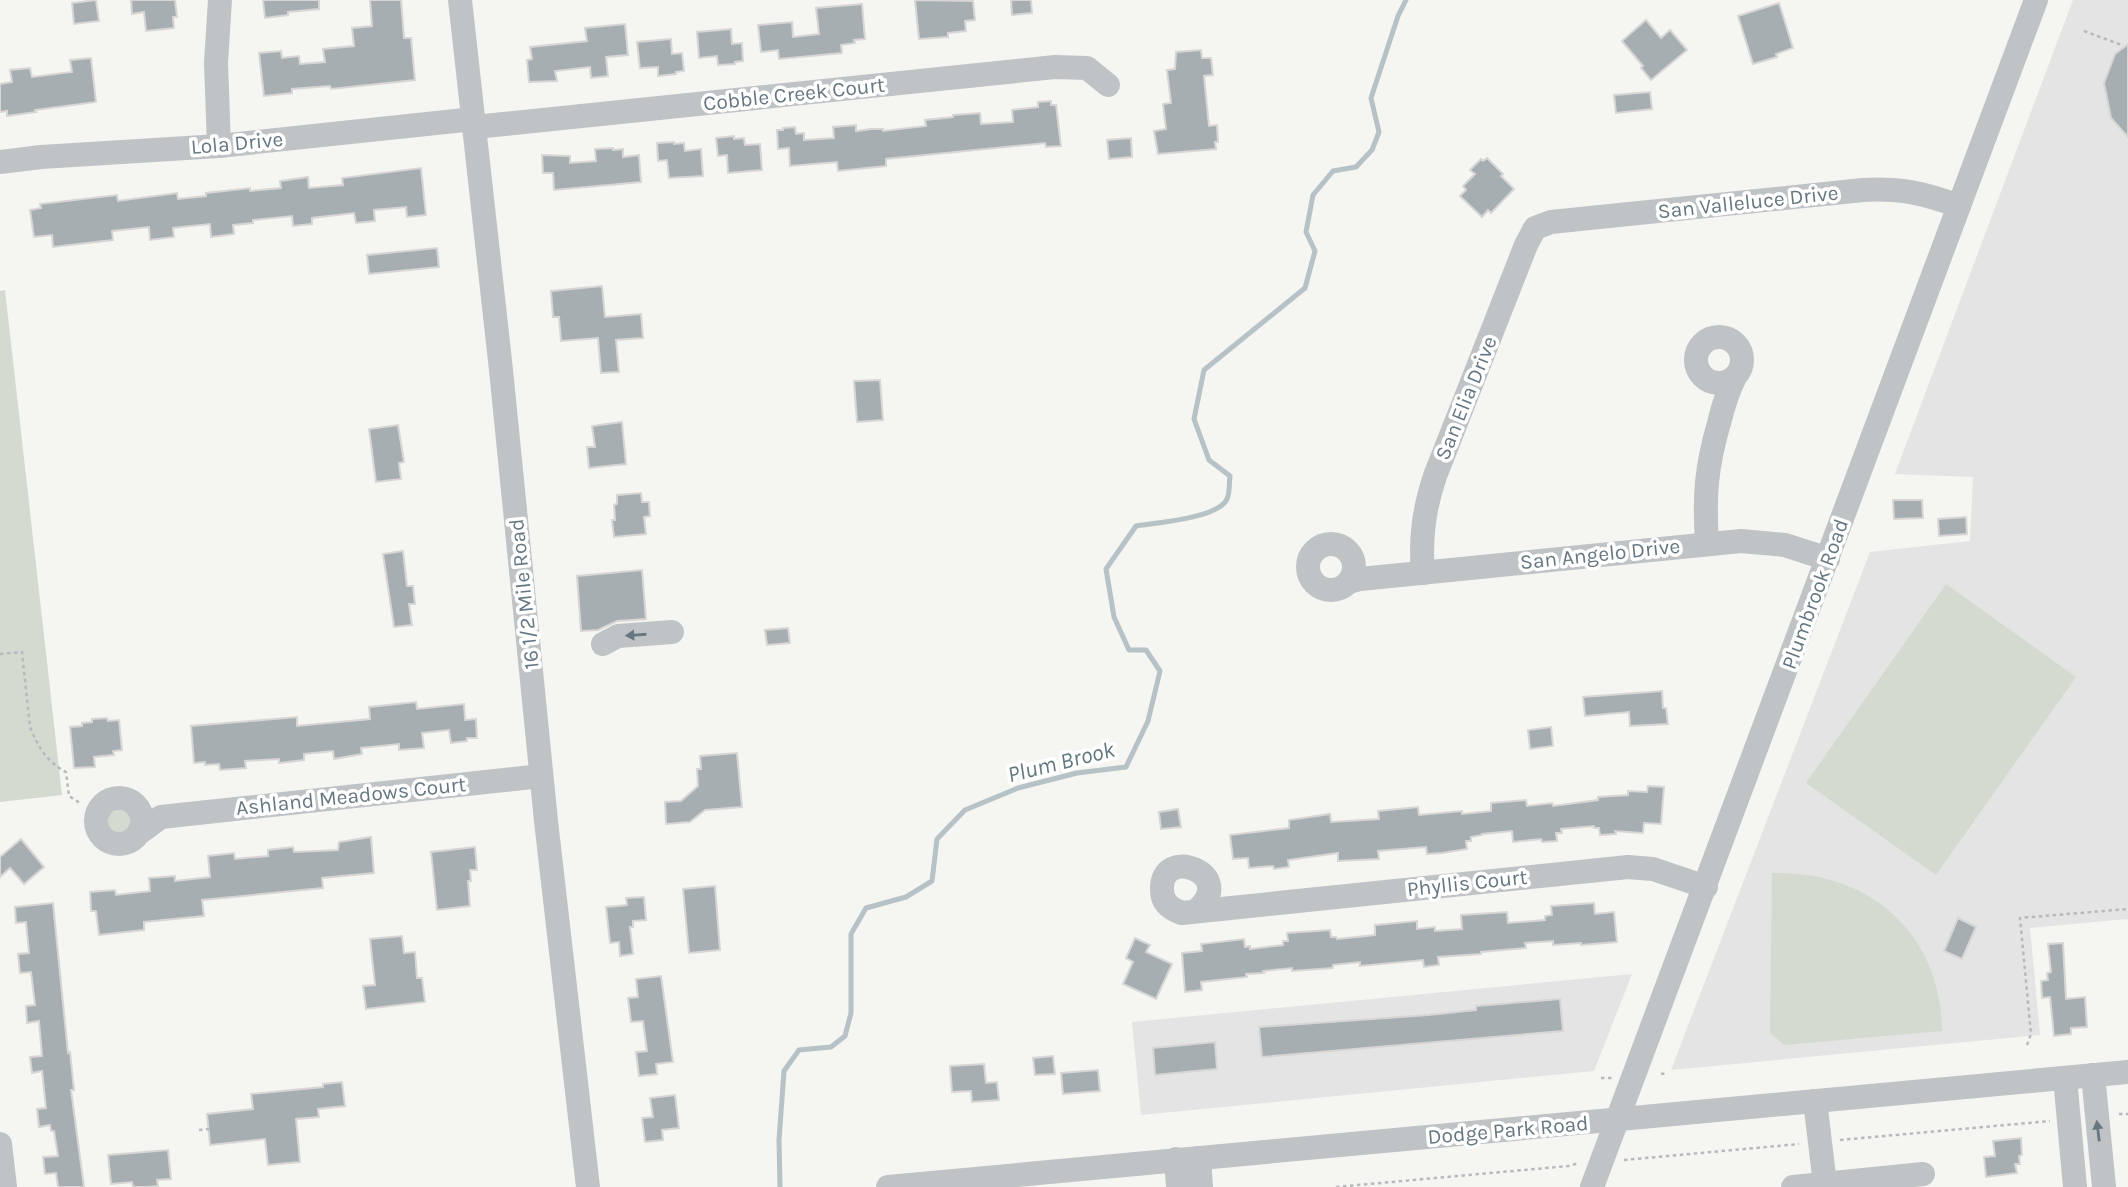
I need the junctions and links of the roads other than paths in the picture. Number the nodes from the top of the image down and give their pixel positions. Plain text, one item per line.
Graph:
1 (220, 0) edge
2 (460, 0) edge
3 (2036, 0) edge
4 (1108, 85) dead end
5 (474, 123) junction
6 (219, 146) junction
7 (0, 162) edge
8 (1959, 206) junction
9 (1535, 228) joint
10 (1735, 377) junction
11 (1706, 379) junction
12 (1724, 404) junction
13 (1707, 543) junction
14 (1828, 559) junction
15 (1358, 573) dead end
16 (1423, 573) junction
17 (672, 632) dead end
18 (603, 644) dead end
19 (541, 776) junction
20 (136, 805) junction
21 (161, 817) junction
22 (139, 833) junction
23 (1706, 887) junction
24 (1210, 902) dead end
25 (2128, 1072) edge
26 (2093, 1075) junction
27 (2065, 1078) junction
28 (1815, 1101) junction
29 (1617, 1120) junction
30 (0, 1144) edge
31 (1187, 1158) junction
32 (1923, 1174) dead end
33 (1825, 1184) junction
34 (5, 1187) edge
35 (588, 1187) edge
36 (888, 1187) edge
37 (1178, 1187) edge
38 (1201, 1187) edge
39 (1592, 1187) edge
40 (1793, 1187) edge
41 (2075, 1187) edge
42 (2104, 1187) edge

1 - 6 street
2 - 5 street, 16 1/2 Mile Road
3 - 8 street, Plumbrook Road
4 - 5 street, Cobble Creek Court
5 - 6 street, Lola Drive
5 - 19 street, 16 1/2 Mile Road
6 - 7 street, Lola Drive
8 - 9 street, San Valleluce Drive
8 - 14 street, Plumbrook Road
9 - 16 street, San Elia Drive
10 - 11 street
10 - 11 street
10 - 12 street
11 - 12 street
12 - 13 street
13 - 14 street, San Angelo Drive
13 - 16 street, San Angelo Drive
14 - 23 street, Plumbrook Road
15 - 16 street, San Angelo Drive
17 -> 18 street
19 - 21 street, Ashland Meadows Court
19 - 35 street, 16 1/2 Mile Road
20 - 21 street, Ashland Meadows Court
20 - 22 street
20 - 22 street, Ashland Meadows Court
21 - 22 street, Ashland Meadows Court
23 - 24 street, Phyllis Court
23 - 29 street, Plumbrook Road
25 - 26 street, Dodge Park Road
26 - 27 street, Dodge Park Road
42 -> 26 street
27 - 28 street, Dodge Park Road
27 - 41 street
28 - 29 street, Dodge Park Road
28 - 33 street
29 - 31 street, Dodge Park Road
29 - 39 street, Plumbrook Road
30 - 34 street
31 - 36 street, Dodge Park Road
31 - 37 street
31 - 38 street
32 - 33 street
33 - 40 street

